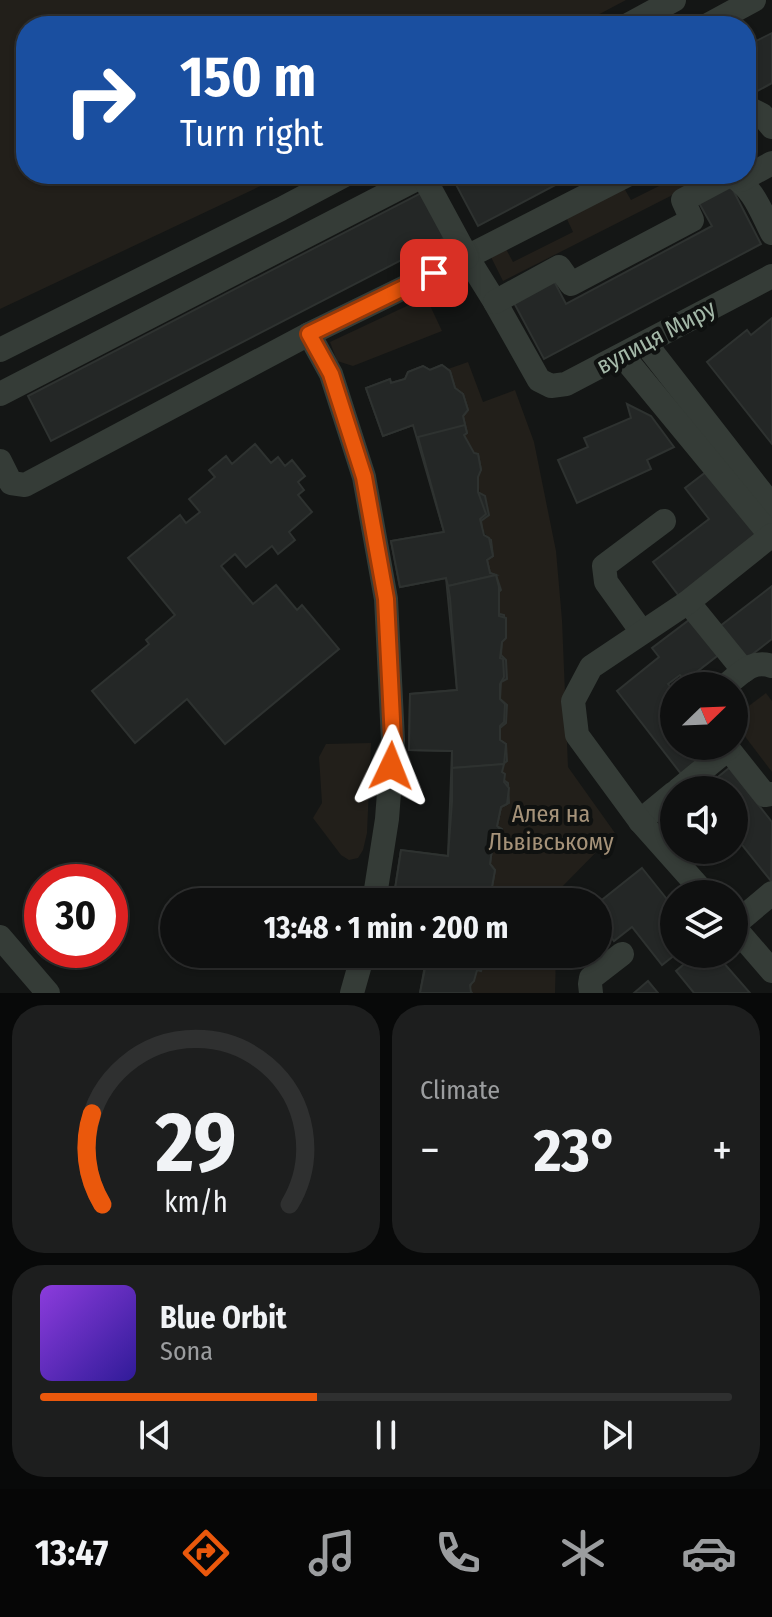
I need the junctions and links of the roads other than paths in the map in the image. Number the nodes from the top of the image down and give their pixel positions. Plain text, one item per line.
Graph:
1 (674, 0) edge
2 (754, 0) edge
3 (644, 16) edge
4 (724, 16) edge
5 (756, 109) edge
6 (772, 127) edge
7 (328, 184) edge
8 (407, 184) edge
9 (429, 184) edge
10 (609, 184) edge
11 (716, 184) edge
12 (743, 184) edge
13 (772, 233) edge
14 (467, 257) junction
15 (772, 277) edge
16 (495, 302) junction
17 (309, 334) junction
18 (645, 343) junction
19 (0, 350) edge
20 (622, 355) junction
21 (0, 394) edge
22 (0, 461) edge
23 (772, 506) edge
24 (664, 521) dead end
25 (772, 536) edge
26 (688, 602) junction
27 (642, 632) junction
28 (772, 666) edge
29 (730, 672) edge
30 (742, 672) edge
31 (713, 760) edge
32 (737, 760) edge
33 (695, 776) edge
34 (772, 794) edge
35 (660, 805) edge
36 (640, 821) junction
37 (693, 880) edge
38 (376, 888) edge
39 (772, 893) edge
40 (748, 914) edge
41 (0, 937) edge
42 (748, 943) edge
43 (622, 954) dead end
44 (359, 968) edge
45 (772, 971) edge
46 (48, 993) edge
47 (352, 993) edge
48 (591, 993) edge

1 - 3 street
2 - 4 street
5 - 6 street
7 - 19 street
8 - 21 street
9 - 14 street
10 - 14 street
11 - 16 street
12 - 13 street
14 - 16 street
14 - 17 street
15 - 18 street, вулиця Миру
16 - 20 street, вулиця Миру
17 - 22 street
17 - 38 street
18 - 20 street, вулиця Миру
18 - 23 street
20 - 25 street
24 - 27 street
25 - 26 street
26 - 27 street
26 - 29 street
27 - 36 street
28 - 30 street
31 - 33 street
32 - 34 street
35 - 36 street
36 - 37 street
39 - 40 street
41 - 46 street
42 - 45 street
43 - 48 street
44 - 47 street

